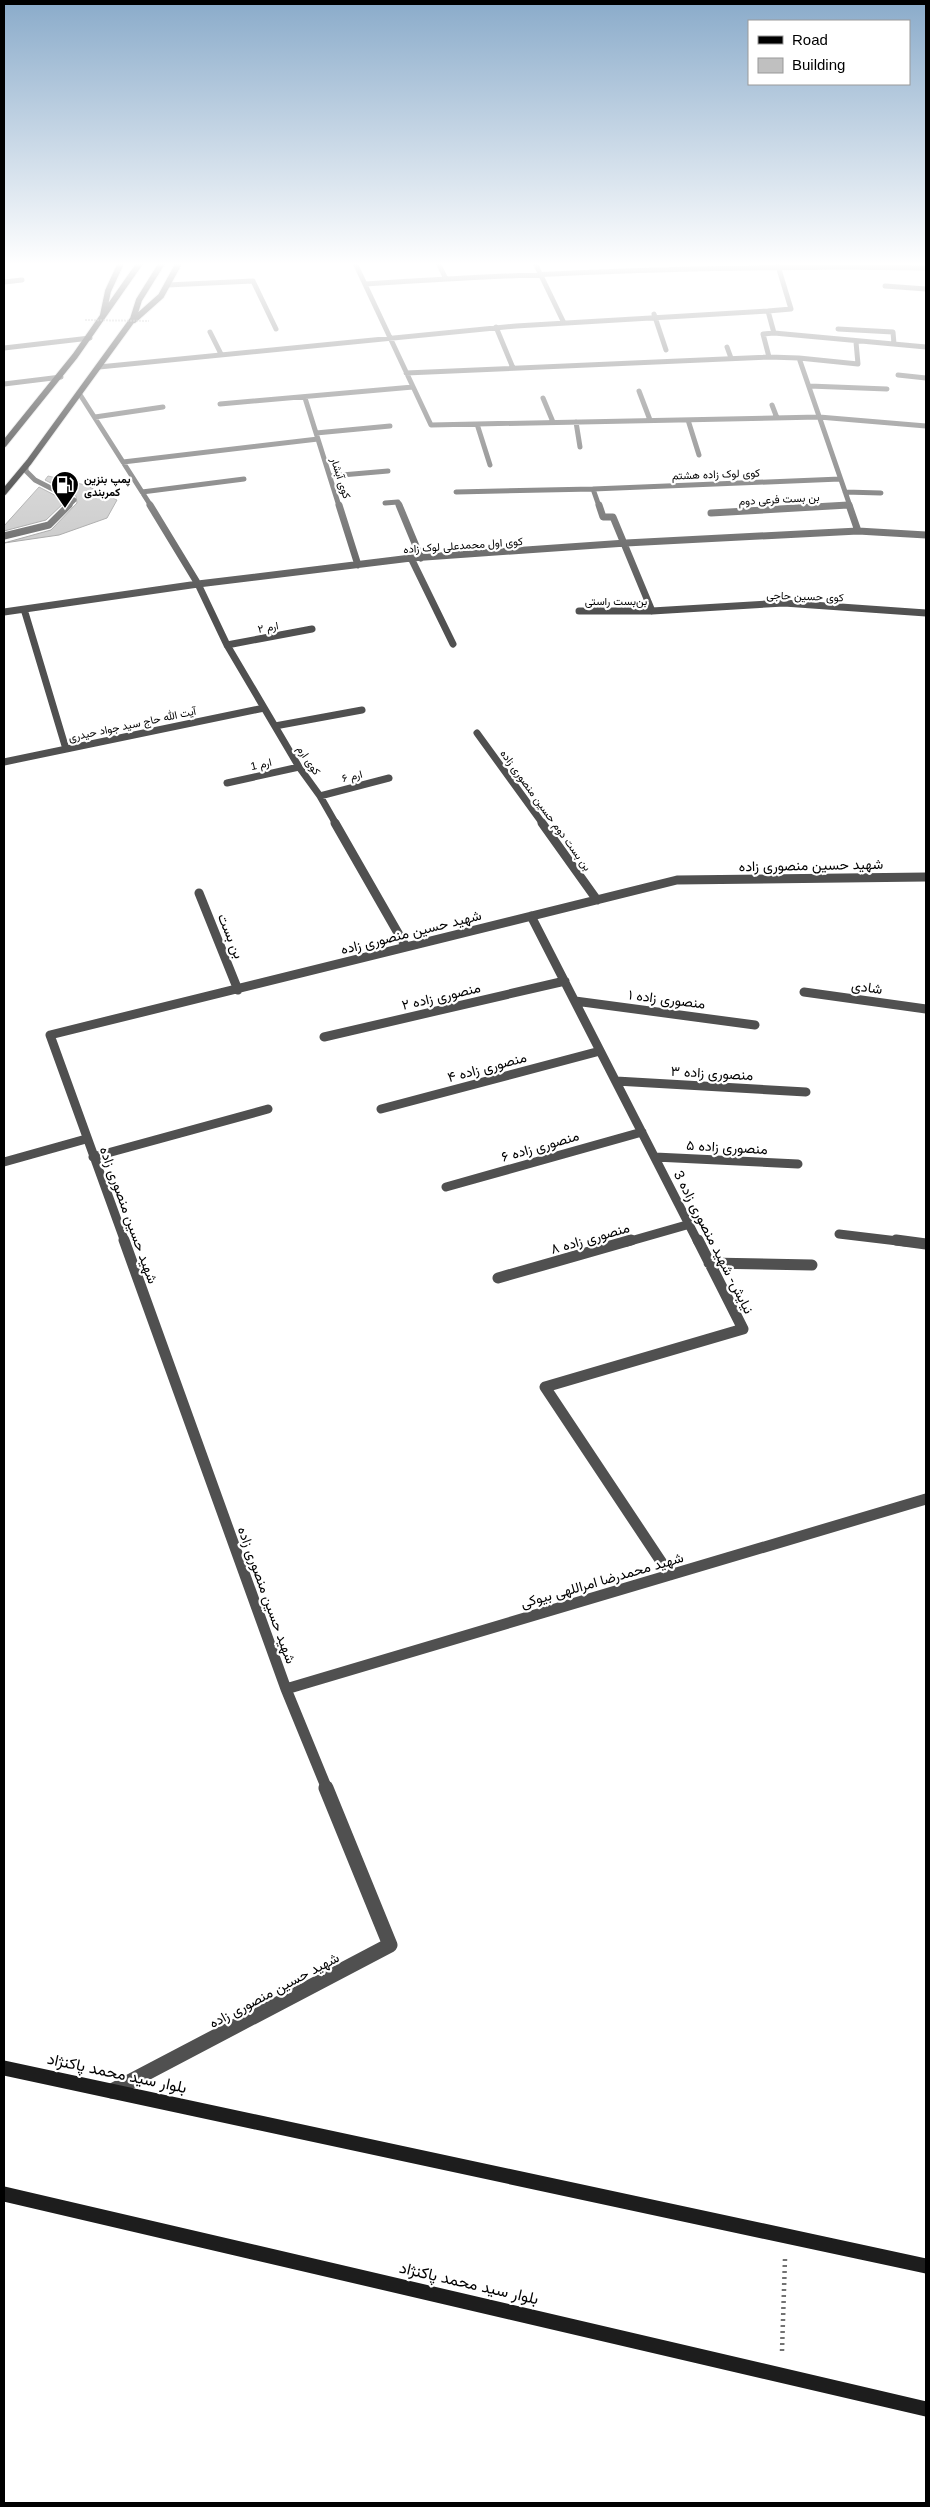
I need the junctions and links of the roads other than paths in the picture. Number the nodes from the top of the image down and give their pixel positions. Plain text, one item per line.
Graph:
1 (37, 380) edge
2 (58, 380) edge
3 (89, 380) edge
4 (409, 380) edge
5 (807, 380) edge
6 (4, 384) edge
7 (809, 386) junction
8 (413, 387) junction
9 (887, 389) dead end
10 (639, 391) dead end
11 (79, 393) junction
12 (305, 398) junction
13 (543, 398) dead end
14 (220, 404) dead end
15 (772, 405) dead end
16 (163, 407) dead end
17 (95, 417) junction
18 (820, 417) junction
19 (777, 418) junction
20 (650, 420) junction
21 (688, 420) junction
22 (553, 422) junction
23 (576, 422) junction
24 (477, 424) junction
25 (390, 426) dead end
26 (926, 426) edge
27 (317, 436) junction
28 (4, 444) edge
29 (580, 447) dead end
30 (699, 455) dead end
31 (123, 462) junction
32 (490, 464) dead end
33 (26, 465) junction
34 (388, 471) dead end
35 (330, 476) junction
36 (244, 479) dead end
37 (840, 479) junction
38 (593, 489) junction
39 (4, 492) edge
40 (142, 492) junction
41 (456, 492) dead end
42 (845, 492) junction
43 (881, 493) dead end
44 (385, 503) dead end
45 (850, 505) junction
46 (711, 513) dead end
47 (858, 531) junction
48 (926, 535) edge
49 (4, 536) edge
50 (626, 543) junction
51 (411, 558) junction
52 (421, 558) junction
53 (358, 565) junction
54 (198, 584) junction
55 (24, 609) junction
56 (579, 611) dead end
57 (652, 611) junction
58 (4, 612) edge
59 (926, 613) edge
60 (312, 629) dead end
61 (453, 644) dead end
62 (227, 645) junction
63 (264, 708) junction
64 (362, 710) dead end
65 (275, 726) junction
66 (477, 732) dead end
67 (66, 749) junction
68 (4, 762) edge
69 (299, 767) junction
70 (389, 778) dead end
71 (228, 783) dead end
72 (320, 796) junction
73 (926, 877) edge
74 (198, 893) dead end
75 (597, 900) junction
76 (531, 916) junction
77 (406, 947) junction
78 (565, 981) junction
79 (238, 990) junction
80 (804, 992) dead end
81 (575, 1001) junction
82 (926, 1009) edge
83 (755, 1025) dead end
84 (324, 1038) dead end
85 (600, 1051) junction
86 (616, 1081) junction
87 (806, 1092) dead end
88 (268, 1109) dead end
89 (381, 1109) dead end
90 (642, 1132) junction
91 (86, 1139) junction
92 (93, 1157) junction
93 (655, 1157) junction
94 (4, 1162) edge
95 (798, 1164) dead end
96 (446, 1187) dead end
97 (690, 1224) junction
98 (839, 1234) dead end
99 (926, 1244) edge
100 (709, 1262) junction
101 (812, 1264) dead end
102 (498, 1278) dead end
103 (926, 1499) edge
104 (670, 1575) junction
105 (286, 1689) junction
106 (4, 2068) edge
107 (112, 2091) junction
108 (4, 2194) edge
109 (926, 2266) edge
110 (926, 2409) edge

1 - 6 street
2 - 28 main road
3 - 11 main road
4 - 8 street
5 - 7 street
7 - 9 street
7 - 18 street
8 - 12 street
8 - 24 street
10 - 20 street
11 - 17 street, کوی ارم
11 - 33 main road
12 - 14 street
12 - 27 street, کوی آبشار
13 - 22 street
15 - 19 street
16 - 17 street
17 - 31 street, کوی ارم
18 - 19 street
18 - 26 street
18 - 37 street
19 - 21 street
20 - 21 street
20 - 23 street
21 - 30 street
22 - 23 street
22 - 24 street
23 - 29 street
24 - 32 street
25 - 27 street
27 - 31 street
27 - 35 street, کوی آبشار
31 - 40 street, کوی ارم
33 - 39 main road
33 - 49 street
34 - 35 street
35 - 53 street, کوی آبشار
36 - 40 street
37 - 38 street, کوی لوک زاده هشتم
37 - 42 street
38 - 41 street, کوی لوک زاده هشتم
38 - 50 street
40 - 54 street, کوی ارم
42 - 43 street
42 - 45 street
44 - 52 street
45 - 46 street, بن بست فرعی دوم
45 - 47 street
47 - 48 street, کوی اول محمدعلی لوک زاده
47 - 50 street, کوی اول محمدعلی لوک زاده
50 - 52 street, کوی اول محمدعلی لوک زاده
50 - 57 street
51 - 52 street, کوی اول محمدعلی لوک زاده
51 - 53 street, کوی اول محمدعلی لوک زاده
51 - 61 street
53 - 54 street, کوی اول محمدعلی لوک زاده
54 - 55 street, کوی اول محمدعلی لوک زاده
54 - 62 street, کوی ارم
55 - 58 street, کوی اول محمدعلی لوک زاده
55 - 67 street
56 - 57 street, بن‌بست راستی
57 - 59 street, کوی حسین حاجی
60 - 62 street, ارم ۲
62 - 63 street, کوی ارم
63 - 65 street, کوی ارم
63 - 67 street, آیت الله حاج سید جواد حیدری
64 - 65 street
65 - 69 street, کوی ارم
66 - 75 street, بن بست دوم حسین منصوری زاده
67 - 68 street, آیت الله حاج سید جواد حیدری
69 - 71 street, ارم 1
69 - 72 street, کوی ارم
70 - 72 street, ارم ۶
72 - 77 street, کوی ارم
73 - 75 street, شهید حسین منصوری زاده
74 - 79 street, بن بست
75 - 76 street, شهید حسین منصوری زاده
76 - 77 street, شهید حسین منصوری زاده
76 - 78 street, نیایش- شهید منصوری زاده 3
77 - 79 street, شهید حسین منصوری زاده
78 - 81 street, نیایش- شهید منصوری زاده 3
78 - 84 street, منصوری زاده ۲
79 - 91 street, شهید حسین منصوری زاده
80 - 82 street, شادی
81 - 83 street, منصوری زاده ۱
81 - 85 street, نیایش- شهید منصوری زاده 3
85 - 86 street, نیایش- شهید منصوری زاده 3
85 - 89 street, منصوری زاده ۴
86 - 87 street, منصوری زاده ۳
86 - 90 street, نیایش- شهید منصوری زاده 3
88 - 92 street
90 - 93 street, نیایش- شهید منصوری زاده 3
90 - 96 street, منصوری زاده ۶
91 - 92 street, شهید حسین منصوری زاده
91 - 94 street
92 - 105 street, شهید حسین منصوری زاده
93 - 95 street, منصوری زاده ۵
93 - 97 street, نیایش- شهید منصوری زاده 3
97 - 100 street, نیایش- شهید منصوری زاده 3
97 - 102 street, منصوری زاده ۸
98 - 99 street
100 - 101 street
100 - 104 street, نیایش- شهید منصوری زاده 3
103 - 104 street, شهید محمدرضا امراللهی بیوکی
104 - 105 street, شهید محمدرضا امراللهی بیوکی
105 - 107 street, شهید حسین منصوری زاده
106 - 107 main road, بلوار سید محمد پاکنژاد
107 - 109 main road, بلوار سید محمد پاکنژاد
108 - 110 main road, بلوار سید محمد پاکنژاد

